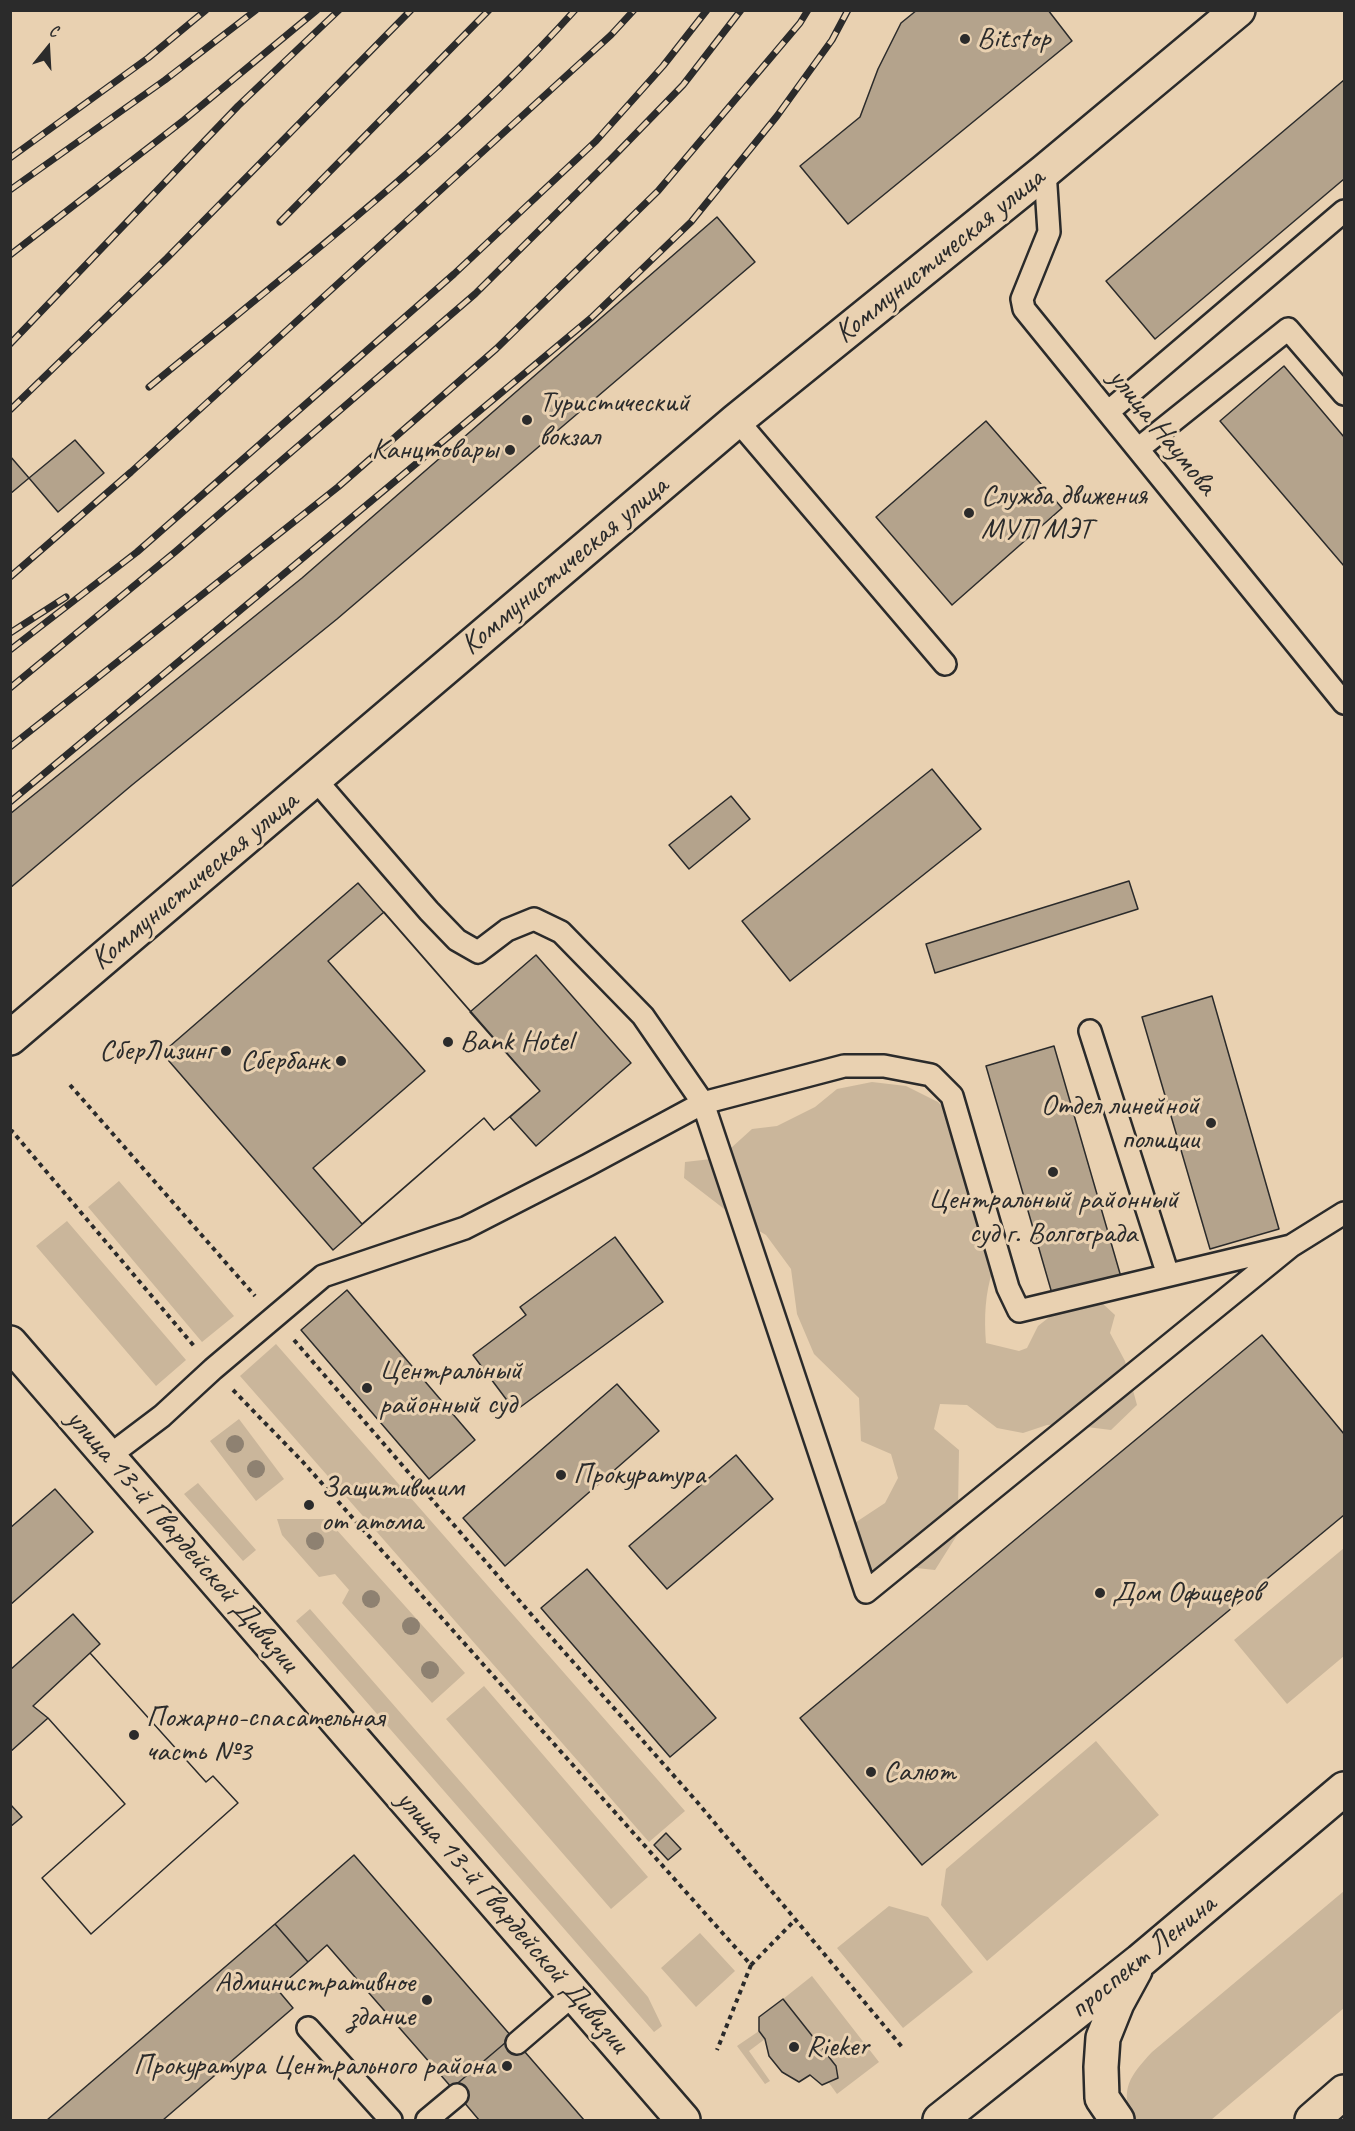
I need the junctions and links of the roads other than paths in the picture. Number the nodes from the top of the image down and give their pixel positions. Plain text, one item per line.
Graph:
1 (1238, 10) edge
2 (1045, 171) junction
3 (1344, 211) edge
4 (1344, 394) edge
5 (1108, 412) junction
6 (737, 420) junction
7 (1138, 449) junction
8 (945, 664) dead end
9 (1344, 703) edge
10 (315, 779) junction
11 (1090, 1031) dead end
12 (10, 1038) edge
13 (703, 1103) junction
14 (1344, 1213) edge
15 (1291, 1246) junction
16 (1168, 1275) junction
17 (10, 1343) edge
18 (109, 1456) junction
19 (1344, 1789) edge
20 (1140, 1961) junction
21 (574, 1994) junction
22 (308, 2028) dead end
23 (517, 2043) dead end
24 (1344, 2092) edge
25 (457, 2095) dead end
26 (391, 2121) edge
27 (427, 2121) edge
28 (683, 2121) edge
29 (940, 2121) edge
30 (1117, 2121) edge
31 (1312, 2121) edge

1 - 2 main road, Коммунистическая улица
2 - 5 lane, улица Наумова
2 - 6 main road, Коммунистическая улица
3 - 5 lane
4 - 7 lane
5 - 7 lane, улица Наумова
6 - 8 lane
6 - 10 main road, Коммунистическая улица
7 - 9 lane, улица Наумова
10 - 12 main road, Коммунистическая улица
10 - 13 lane
11 - 16 lane
13 - 15 lane
13 - 16 lane
13 - 18 lane
14 - 15 lane
15 - 16 lane
17 - 18 main road, улица 13-й Гвардейской Дивизии
18 - 21 main road, улица 13-й Гвардейской Дивизии
19 - 20 main road, проспект Ленина
20 - 29 main road, проспект Ленина
20 - 30 main road
21 - 23 lane
21 - 28 main road, улица 13-й Гвардейской Дивизии
22 - 26 lane
24 - 31 main road
25 - 27 lane

